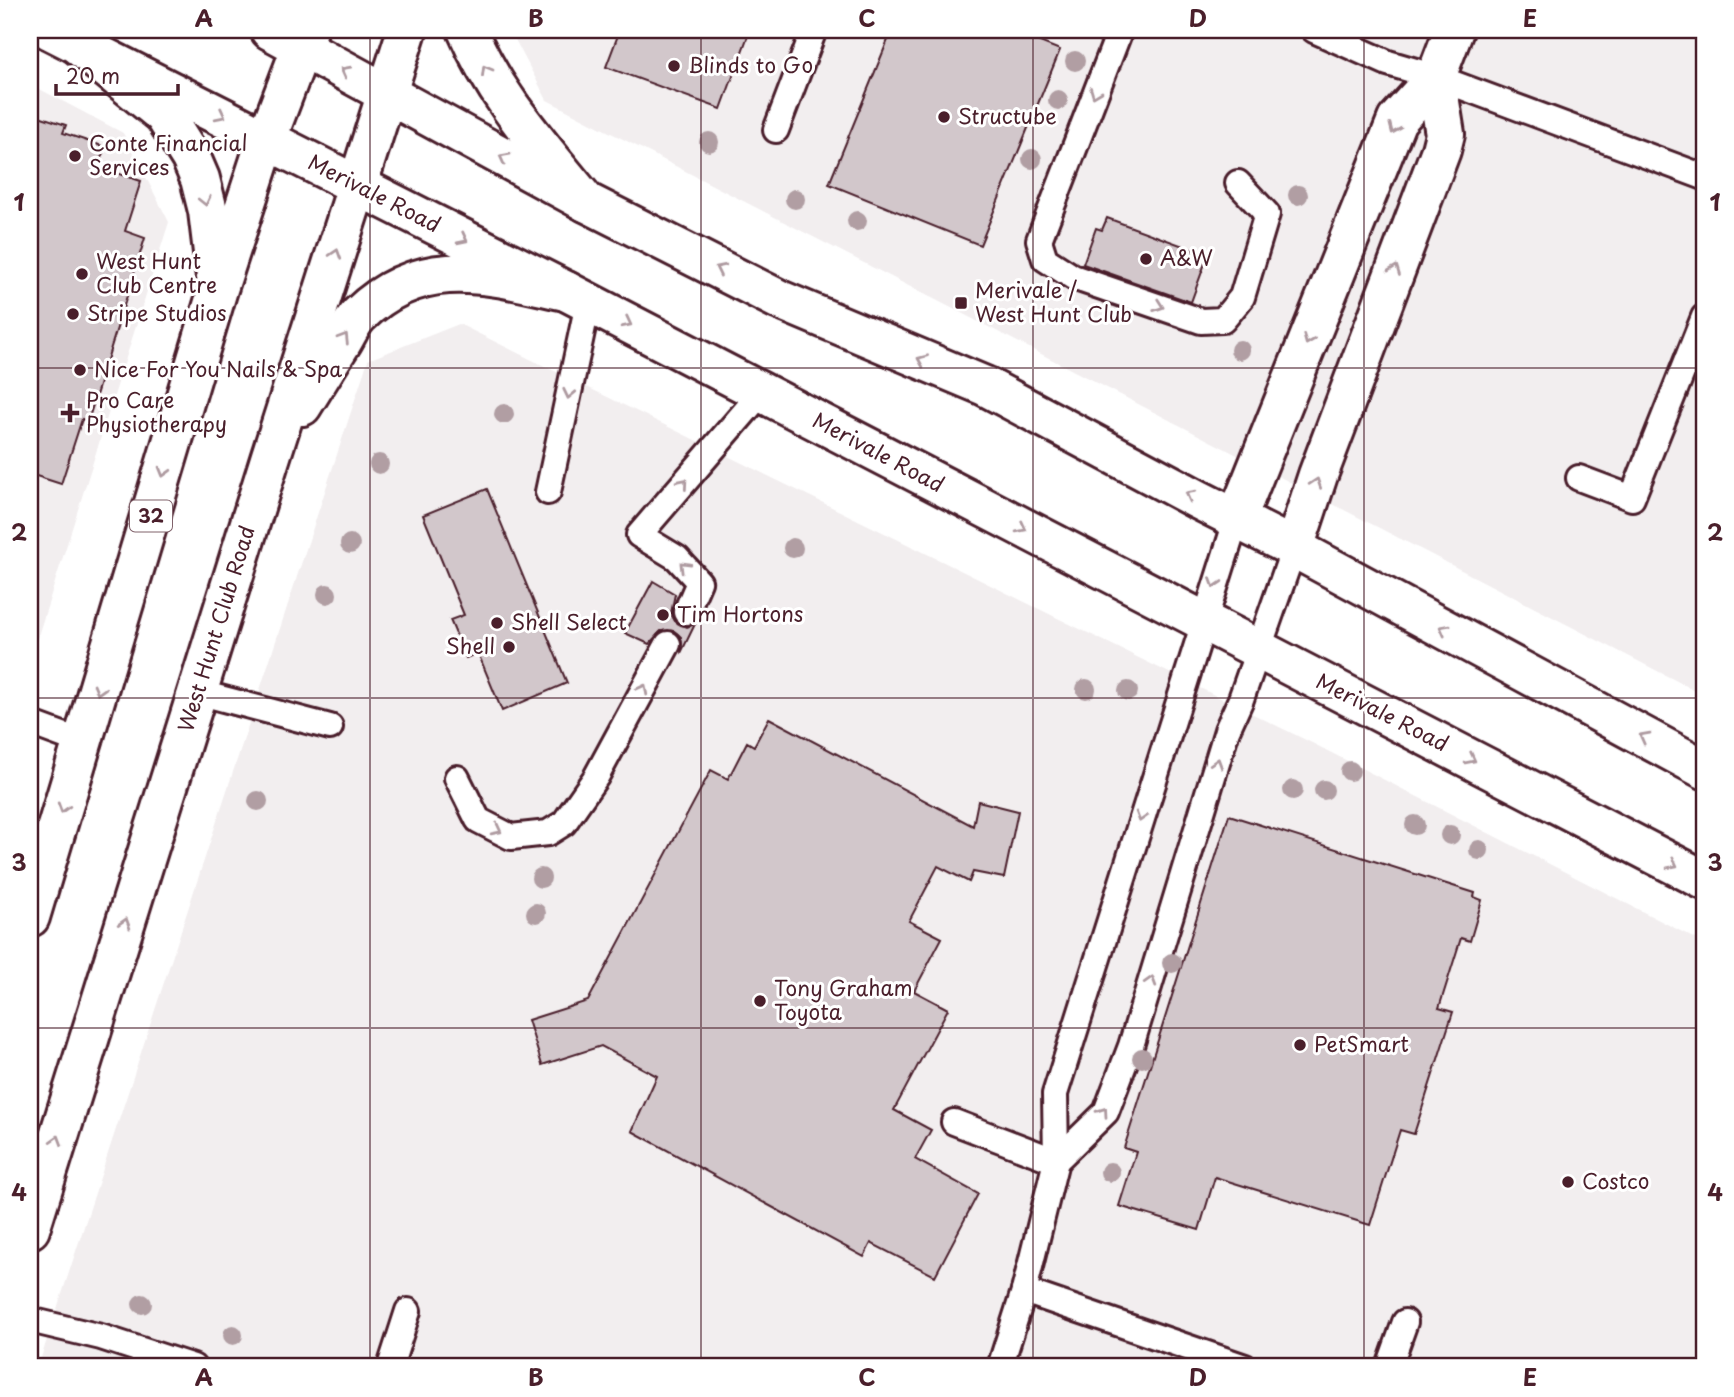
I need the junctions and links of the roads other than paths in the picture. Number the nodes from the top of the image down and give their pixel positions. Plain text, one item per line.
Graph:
1 (408, 30) edge
2 (467, 30) edge
3 (814, 30) edge
4 (1120, 30) edge
5 (1454, 30) edge
6 (1318, 31) edge
7 (61, 35) edge
8 (293, 36) edge
9 (1436, 76) junction
10 (388, 94) junction
11 (776, 130) dead end
12 (267, 138) junction
13 (1704, 177) edge
14 (1238, 183) dead end
15 (358, 187) junction
16 (586, 202) junction
17 (218, 289) junction
18 (577, 297) junction
19 (1704, 317) edge
20 (762, 392) junction
21 (270, 459) junction
22 (1579, 478) dead end
23 (548, 492) dead end
24 (1237, 518) junction
25 (1294, 548) junction
26 (686, 612) dead end
27 (1202, 621) junction
28 (668, 643) dead end
29 (1259, 649) junction
30 (197, 692) junction
31 (30, 723) edge
32 (330, 727) dead end
33 (84, 743) junction
34 (1704, 769) edge
35 (457, 778) dead end
36 (1704, 880) edge
37 (30, 917) edge
38 (954, 1122) dead end
39 (1056, 1161) junction
40 (30, 1228) edge
41 (1024, 1291) junction
42 (408, 1311) dead end
43 (30, 1321) edge
44 (1405, 1322) dead end
45 (193, 1367) edge
46 (390, 1367) edge
47 (1000, 1367) edge
48 (1245, 1367) edge
49 (1390, 1367) edge

1 - 10 main road, West Hunt Club Road
16 -> 2 main road
3 - 11 lane
4 -> 14 lane
5 - 9 main road
6 - 9 lane
7 -> 12 main road, Merivale Road
7 -> 17 main road
10 -> 8 main road
8 - 12 main road, 32
9 - 13 lane
9 -> 24 main road
25 -> 9 main road
10 - 15 main road, West Hunt Club Road
16 -> 10 main road
12 - 15 main road, Merivale Road
12 - 17 main road, 32
15 -> 18 main road, Merivale Road
21 -> 15 main road, West Hunt Club Road
24 -> 16 main road
17 -> 33 main road, 32
18 -> 20 main road, Merivale Road
21 -> 18 main road
18 -> 23 lane
19 - 22 lane
26 -> 20 lane
20 -> 27 main road, Merivale Road
21 - 30 main road, West Hunt Club Road
24 - 25 main road
24 -> 27 lane
25 - 29 lane
34 -> 25 main road
27 - 29 main road, Merivale Road
27 -> 39 lane
35 -> 28 lane
29 -> 36 main road, Merivale Road
39 -> 29 lane
30 - 32 lane
40 -> 30 main road, West Hunt Club Road
31 - 33 lane
33 -> 37 main road, 32
38 - 39 lane
39 - 41 lane
41 - 47 lane
41 - 48 lane
42 - 46 lane
43 - 45 lane
44 - 49 lane

